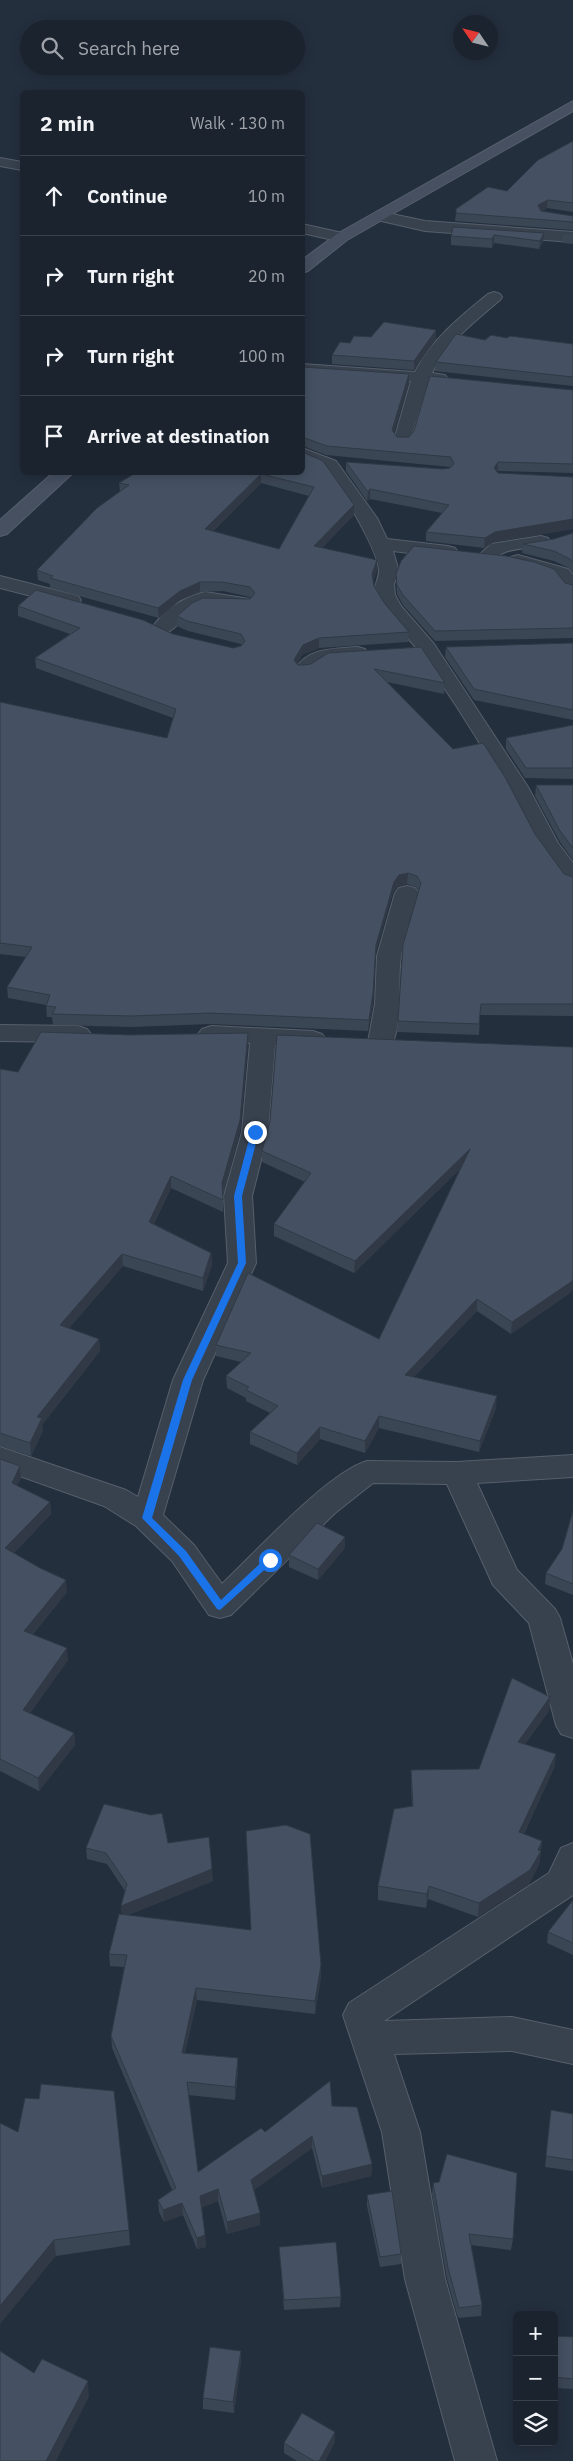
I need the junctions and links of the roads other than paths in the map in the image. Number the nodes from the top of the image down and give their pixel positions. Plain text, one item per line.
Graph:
1 (573, 105) edge
2 (0, 162) edge
3 (20, 166) edge
4 (378, 216) junction
5 (305, 229) edge
6 (342, 237) junction
7 (573, 238) edge
8 (305, 266) edge
9 (494, 297) dead end
10 (305, 369) edge
11 (421, 378) junction
12 (459, 380) edge
13 (403, 440) edge
14 (305, 454) edge
15 (323, 462) junction
16 (350, 464) edge
17 (62, 475) edge
18 (0, 530) edge
19 (562, 538) edge
20 (380, 544) junction
21 (488, 556) junction
22 (0, 582) edge
23 (573, 588) edge
24 (242, 603) edge
25 (84, 604) edge
26 (142, 621) edge
27 (161, 629) junction
28 (181, 638) edge
29 (427, 648) junction
30 (454, 648) edge
31 (306, 669) edge
32 (517, 787) junction
33 (545, 787) edge
34 (573, 879) edge
35 (407, 893) dead end
36 (0, 1033) edge
37 (190, 1034) edge
38 (105, 1036) edge
39 (263, 1036) junction
40 (0, 1458) edge
41 (573, 1466) edge
42 (457, 1473) junction
43 (147, 1518) junction
44 (573, 1725) edge
45 (573, 1858) edge
46 (370, 2038) junction
47 (573, 2047) edge
48 (476, 2461) edge

1 - 4 street
2 - 3 street
4 - 6 street
4 - 7 street
5 - 6 street
6 - 8 street
9 - 11 street
10 - 11 street
11 - 12 street
11 - 13 street
14 - 15 street
15 - 16 street
15 - 20 street
17 - 18 street
19 - 21 street
20 - 21 street
20 - 29 street
21 - 23 street
22 - 25 street
24 - 27 street
26 - 27 street
27 - 28 street
29 - 30 street
29 - 31 street
29 - 32 street
32 - 33 street
32 - 34 street
35 - 39 street
36 - 38 street
37 - 39 street
39 - 43 street
40 - 43 street
41 - 42 street
42 - 43 street
42 - 44 street
45 - 46 street
46 - 47 street
46 - 48 street

